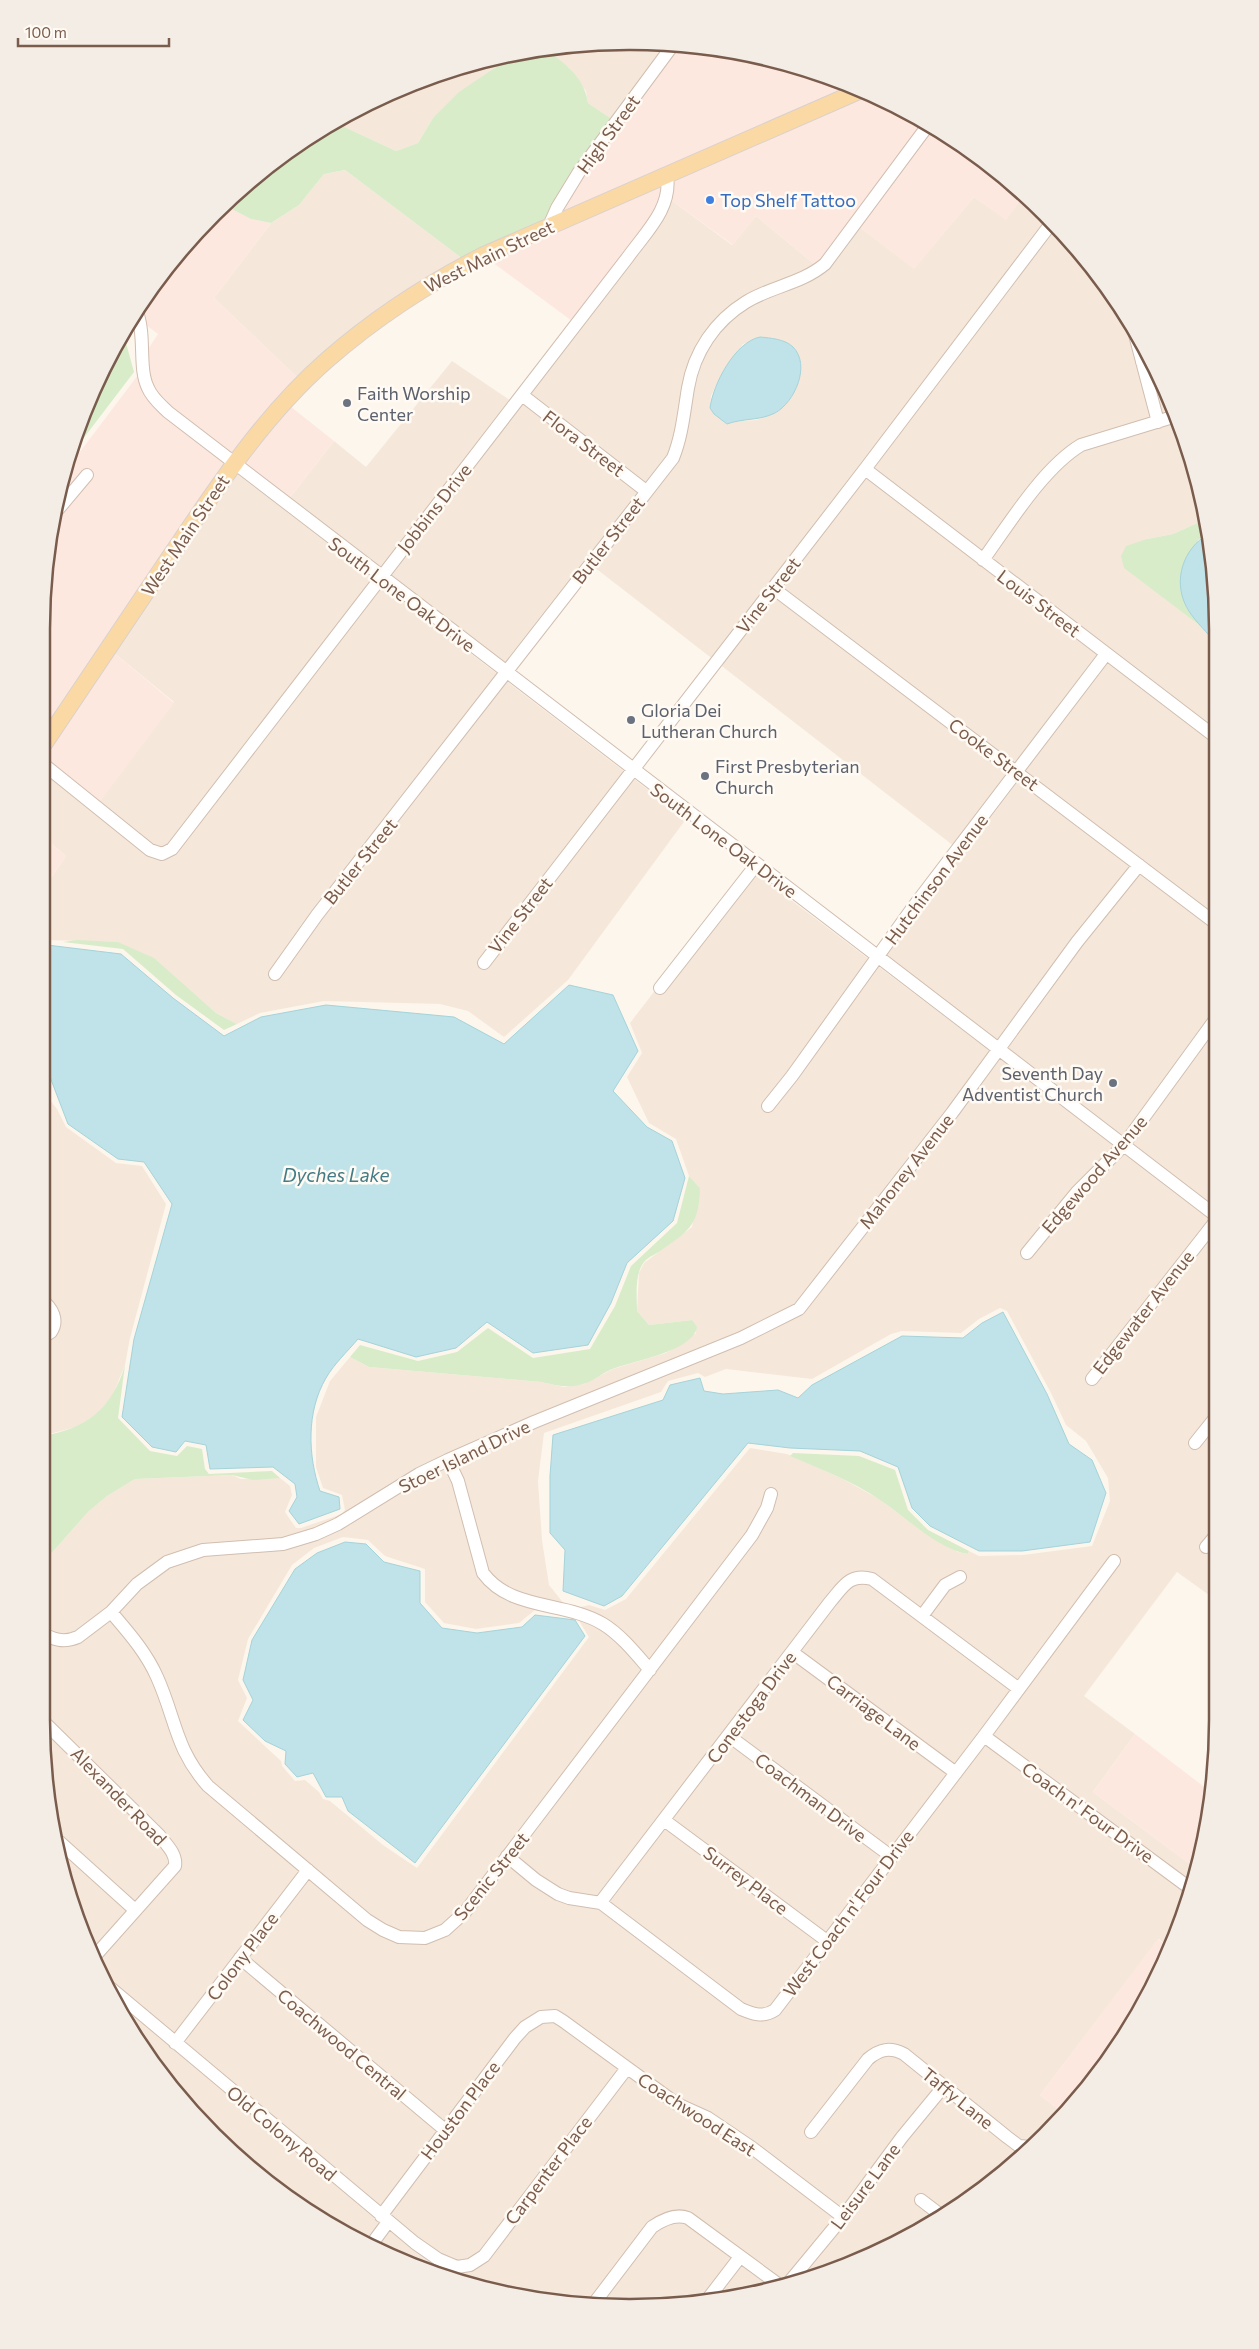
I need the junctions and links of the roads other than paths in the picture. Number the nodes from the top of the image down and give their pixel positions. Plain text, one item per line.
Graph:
1 (664, 51) edge
2 (852, 94) edge
3 (924, 131) edge
4 (667, 176) junction
5 (549, 226) junction
6 (1047, 229) edge
7 (140, 321) edge
8 (1141, 359) edge
9 (1142, 362) joint
10 (522, 395) junction
11 (1169, 418) edge
12 (1158, 422) junction
13 (234, 464) junction
14 (865, 469) junction
15 (87, 475) dead end
16 (646, 490) junction
17 (65, 502) edge
18 (983, 560) junction
19 (381, 577) junction
20 (773, 588) junction
21 (1106, 654) junction
22 (506, 673) junction
23 (1209, 732) edge
24 (50, 735) edge
25 (50, 769) edge
26 (633, 771) junction
27 (1017, 772) junction
28 (756, 865) junction
29 (1139, 865) junction
30 (1209, 918) edge
31 (877, 957) junction
32 (484, 963) dead end
33 (275, 974) dead end
34 (660, 988) dead end
35 (1209, 1032) edge
36 (997, 1050) junction
37 (768, 1106) dead end
38 (1123, 1146) junction
39 (1209, 1210) edge
40 (1209, 1230) edge
41 (1027, 1253) dead end
42 (50, 1308) edge
43 (799, 1309) joint
44 (50, 1333) edge
45 (1092, 1379) dead end
46 (1209, 1426) edge
47 (1195, 1443) dead end
48 (448, 1460) junction
49 (771, 1494) dead end
50 (1209, 1543) edge
51 (1206, 1547) dead end
52 (1114, 1560) dead end
53 (960, 1577) dead end
54 (110, 1612) junction
55 (922, 1616) junction
56 (50, 1636) edge
57 (792, 1652) junction
58 (650, 1670) junction
59 (1019, 1689) junction
60 (50, 1728) edge
61 (729, 1736) junction
62 (984, 1736) junction
63 (956, 1773) junction
64 (664, 1820) junction
65 (64, 1846) edge
66 (507, 1856) junction
67 (892, 1857) junction
68 (308, 1870) junction
69 (1184, 1884) edge
70 (600, 1903) junction
71 (135, 1910) junction
72 (827, 1941) junction
73 (99, 1951) edge
74 (240, 1958) junction
75 (122, 1998) edge
76 (549, 2015) joint
77 (175, 2043) junction
78 (628, 2068) junction
79 (944, 2086) junction
80 (445, 2130) junction
81 (811, 2132) dead end
82 (1021, 2146) edge
83 (921, 2200) dead end
84 (935, 2211) edge
85 (844, 2216) junction
86 (384, 2219) junction
87 (374, 2239) edge
88 (740, 2257) junction
89 (465, 2267) joint
90 (795, 2274) edge
91 (774, 2280) edge
92 (713, 2293) edge
93 (598, 2298) edge

1 - 5 street, High Street
2 - 4 main road, West Main Street
3 - 16 street, Butler Street
4 - 5 main road, West Main Street
4 - 10 street, Jobbins Drive
5 - 13 main road, West Main Street
6 - 14 street, Vine Street
7 - 13 street, South Lone Oak Drive
8 - 9 street
9 - 12 street
10 - 16 street, Flora Street
10 - 19 street, Jobbins Drive
11 - 12 street
12 - 18 street
13 - 19 street, South Lone Oak Drive
13 - 24 main road, West Main Street
14 - 18 street, Louis Street
14 - 20 street, Vine Street
15 - 17 street
16 - 22 street, Butler Street
18 - 21 street, Louis Street
19 - 22 street, South Lone Oak Drive
19 - 25 street, Jobbins Drive
20 - 26 street, Vine Street
20 - 27 street, Cooke Street
21 - 23 street, Louis Street
21 - 27 street, Hutchinson Avenue
22 - 26 street, South Lone Oak Drive
22 - 33 street, Butler Street
26 - 28 street, South Lone Oak Drive
26 - 32 street, Vine Street
27 - 29 street, Cooke Street
27 - 31 street, Hutchinson Avenue
28 - 31 street, South Lone Oak Drive
28 - 34 street
29 - 30 street, Cooke Street
29 - 36 street, Mahoney Avenue
31 - 36 street, South Lone Oak Drive
31 - 37 street, Hutchinson Avenue
35 - 38 street, Edgewood Avenue
36 - 38 street, South Lone Oak Drive
36 - 43 street, Mahoney Avenue
38 - 39 street, South Lone Oak Drive
38 - 41 street, Edgewood Avenue
40 - 45 street, Edgewater Avenue
42 - 44 street
43 - 48 street, Stoer Island Drive
46 - 47 street
48 - 54 street, Stoer Island Drive
48 - 58 street
49 - 58 street, Scenic Street
50 - 51 street
52 - 59 street, West Coach n' Four Drive
53 - 55 street
54 - 56 street, Stoer Island Drive
54 - 68 street, Scenic Street
55 - 57 street, Conestoga Drive
55 - 59 street, Conestoga Drive
57 - 61 street, Conestoga Drive
57 - 63 street, Carriage Lane
58 - 66 street, Scenic Street
59 - 62 street, West Coach n' Four Drive
60 - 71 street, Alexander Road
61 - 64 street, Conestoga Drive
61 - 67 street, Coachman Drive
62 - 63 street, West Coach n' Four Drive
62 - 69 street, Coach n' Four Drive
63 - 67 street, West Coach n' Four Drive
64 - 70 street, Conestoga Drive
64 - 72 street, Surrey Place
65 - 71 street
66 - 68 street, Scenic Street
66 - 70 street, West Coach n' Four Drive
67 - 72 street, West Coach n' Four Drive
68 - 74 street, Colony Place
70 - 72 street, West Coach n' Four Drive
71 - 73 street
74 - 77 street, Colony Place
74 - 80 street, Coachwood Central
75 - 77 street, Old Colony Road
76 - 78 street, Coachwood East
76 - 80 street, Houston Place
77 - 86 street, Old Colony Road
78 - 85 street, Coachwood East
78 - 89 street, Carpenter Place
79 - 81 street, Taffy Lane
79 - 82 street, Taffy Lane
79 - 85 street, Leisure Lane
80 - 86 street, Houston Place
83 - 84 street
85 - 90 street, Leisure Lane
86 - 87 street, Houston Place
86 - 89 street, Old Colony Road
88 - 91 street
88 - 92 street
88 - 93 street

